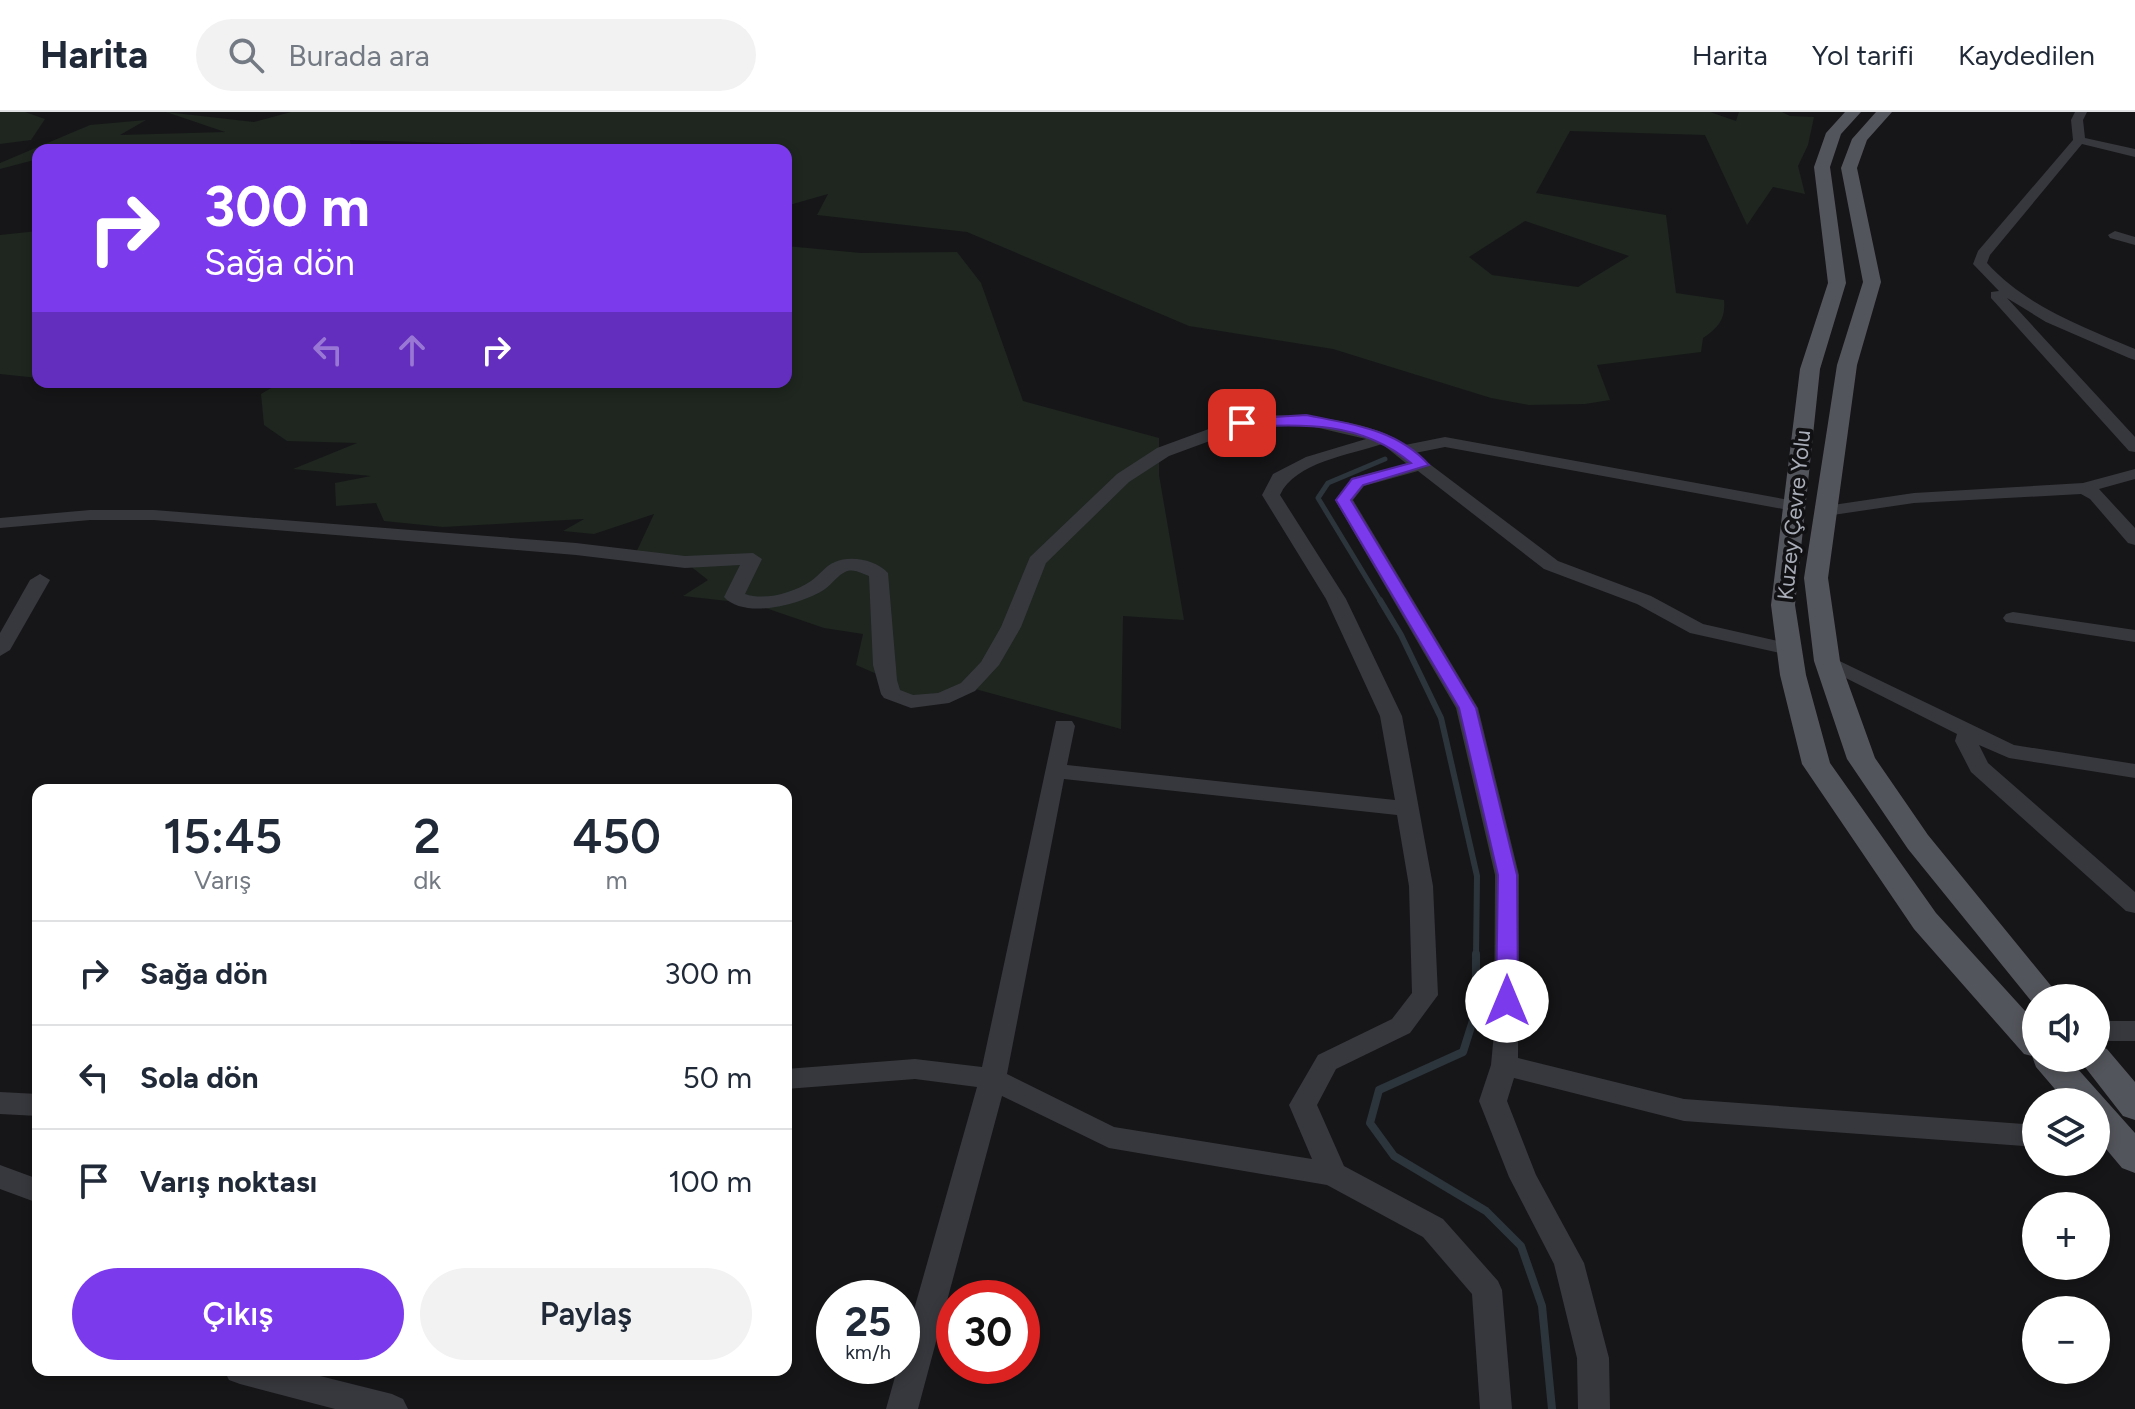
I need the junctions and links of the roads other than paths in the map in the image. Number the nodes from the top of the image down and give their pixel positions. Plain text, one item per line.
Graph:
1 (1853, 112) edge
2 (1884, 112) edge
3 (2081, 112) edge
4 (2079, 140) junction
5 (2135, 153) edge
6 (2115, 235) dead end
7 (2135, 241) edge
8 (1990, 276) junction
9 (2135, 355) edge
10 (2135, 447) edge
11 (1404, 451) junction
12 (2135, 474) edge
13 (2084, 488) junction
14 (1794, 506) junction
15 (1826, 511) junction
16 (0, 523) edge
17 (2135, 539) edge
18 (40, 580) dead end
19 (2013, 618) dead end
20 (2135, 636) edge
21 (1789, 649) junction
22 (0, 650) edge
23 (1827, 661) junction
24 (1064, 726) dead end
25 (1968, 732) junction
26 (1055, 771) junction
27 (2135, 771) edge
28 (1408, 809) junction
29 (2135, 905) edge
30 (2034, 984) edge
31 (2022, 1029) edge
32 (2110, 1031) edge
33 (2135, 1031) edge
34 (1504, 1065) junction
35 (2060, 1072) edge
36 (2107, 1072) edge
37 (792, 1079) edge
38 (993, 1079) junction
39 (2075, 1088) edge
40 (0, 1103) edge
41 (32, 1105) edge
42 (2135, 1106) edge
43 (2022, 1135) edge
44 (1333, 1174) junction
45 (0, 1177) edge
46 (32, 1189) edge
47 (263, 1376) edge
48 (392, 1409) edge
49 (902, 1409) edge
50 (1496, 1409) edge
51 (1594, 1409) edge

1 - 14 main road, Kuzey Çevre Yolu
2 - 15 main road, Kuzey Çevre Yolu
3 - 4 street
4 - 5 street
4 - 8 street
6 - 7 street
8 - 9 street
8 - 10 street
11 - 14 street
11 - 16 street
11 - 21 street
11 - 28 street
11 - 34 street
12 - 13 street
13 - 15 street
13 - 17 street
14 - 21 main road, Kuzey Çevre Yolu
15 - 23 main road, Kuzey Çevre Yolu
18 - 22 street
19 - 20 street
21 - 31 main road, Kuzey Çevre Yolu
23 - 25 street
23 - 30 main road, Kuzey Çevre Yolu
24 - 26 street
25 - 27 street
25 - 29 street
26 - 28 street
26 - 38 street
28 - 44 street
32 - 33 street
34 - 43 street
34 - 51 street
35 - 39 main road
36 - 42 main road
37 - 38 street
38 - 44 street
38 - 49 street
40 - 41 street
44 - 50 street
45 - 46 street
47 - 48 street

